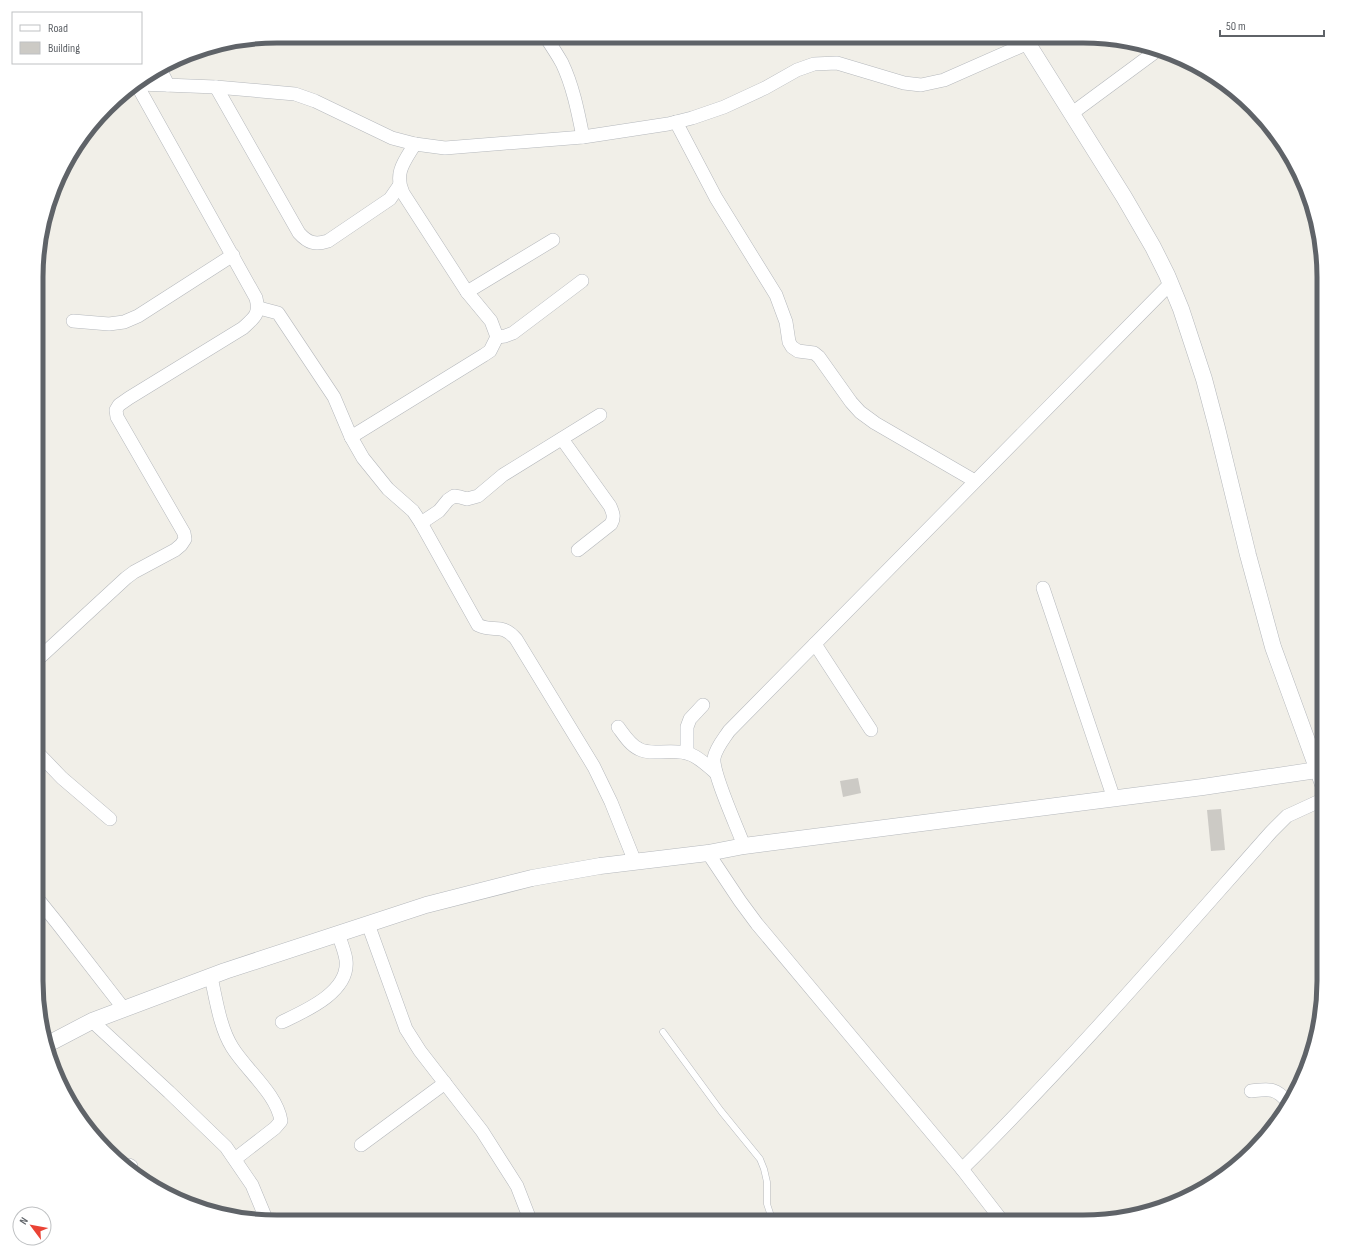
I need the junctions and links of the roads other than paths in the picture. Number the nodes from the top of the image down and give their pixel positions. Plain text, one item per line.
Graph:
1 (550, 43) edge
2 (1020, 43) edge
3 (1028, 43) edge
4 (1153, 54) edge
5 (162, 73) edge
6 (145, 84) edge
7 (168, 85) junction
8 (216, 87) junction
9 (138, 89) edge
10 (1071, 114) junction
11 (676, 122) junction
12 (583, 137) junction
13 (415, 144) junction
14 (400, 186) junction
15 (553, 240) dead end
16 (233, 255) junction
17 (582, 281) dead end
18 (1170, 284) junction
19 (468, 292) junction
20 (259, 308) junction
21 (74, 321) dead end
22 (498, 337) junction
23 (600, 415) dead end
24 (351, 437) junction
25 (562, 439) junction
26 (975, 481) junction
27 (421, 523) junction
28 (578, 550) dead end
29 (1043, 588) dead end
30 (815, 644) junction
31 (43, 654) edge
32 (703, 705) dead end
33 (618, 727) dead end
34 (871, 730) dead end
35 (687, 753) junction
36 (43, 758) edge
37 (1317, 770) joint
38 (716, 773) junction
39 (1114, 799) junction
40 (1317, 802) edge
41 (110, 819) dead end
42 (744, 846) junction
43 (708, 853) junction
44 (636, 862) junction
45 (43, 905) edge
46 (368, 924) junction
47 (338, 934) junction
48 (211, 977) junction
49 (124, 1009) junction
50 (92, 1021) junction
51 (282, 1022) dead end
52 (663, 1032) dead end
53 (51, 1042) edge
54 (444, 1083) junction
55 (1251, 1091) dead end
56 (1285, 1099) edge
57 (361, 1145) dead end
58 (235, 1159) junction
59 (962, 1169) junction
60 (264, 1214) edge
61 (527, 1215) edge
62 (771, 1215) edge
63 (998, 1215) edge

1 - 12 street
2 - 11 street
3 - 10 street
4 - 10 street
5 - 7 street
6 - 7 street
7 - 8 street
8 - 13 street
8 - 14 street
9 - 16 street
10 - 18 street
11 - 12 street
11 - 26 street
12 - 13 street
13 - 14 street
14 - 19 street
15 - 19 street
16 - 20 street
16 - 21 street
17 - 22 street
18 - 26 street
18 - 37 street
19 - 22 street
20 - 24 street
20 - 31 street
22 - 24 street
23 - 25 street
24 - 27 street
25 - 27 street
25 - 28 street
26 - 30 street
27 - 44 street
29 - 39 street
30 - 34 street
30 - 38 street
32 - 35 street
33 - 35 street
35 - 38 street
36 - 41 street
37 - 39 street
38 - 42 street
39 - 42 street
40 - 59 street
42 - 43 street
43 - 44 street
43 - 59 street
44 - 46 street
45 - 49 street
46 - 47 street
46 - 54 street
47 - 48 street
47 - 51 street
48 - 49 street
48 - 58 street
49 - 50 street
50 - 53 street
50 - 58 street
52 - 62 lane
54 - 57 street
54 - 61 street
55 - 56 street
58 - 60 street
59 - 63 street

